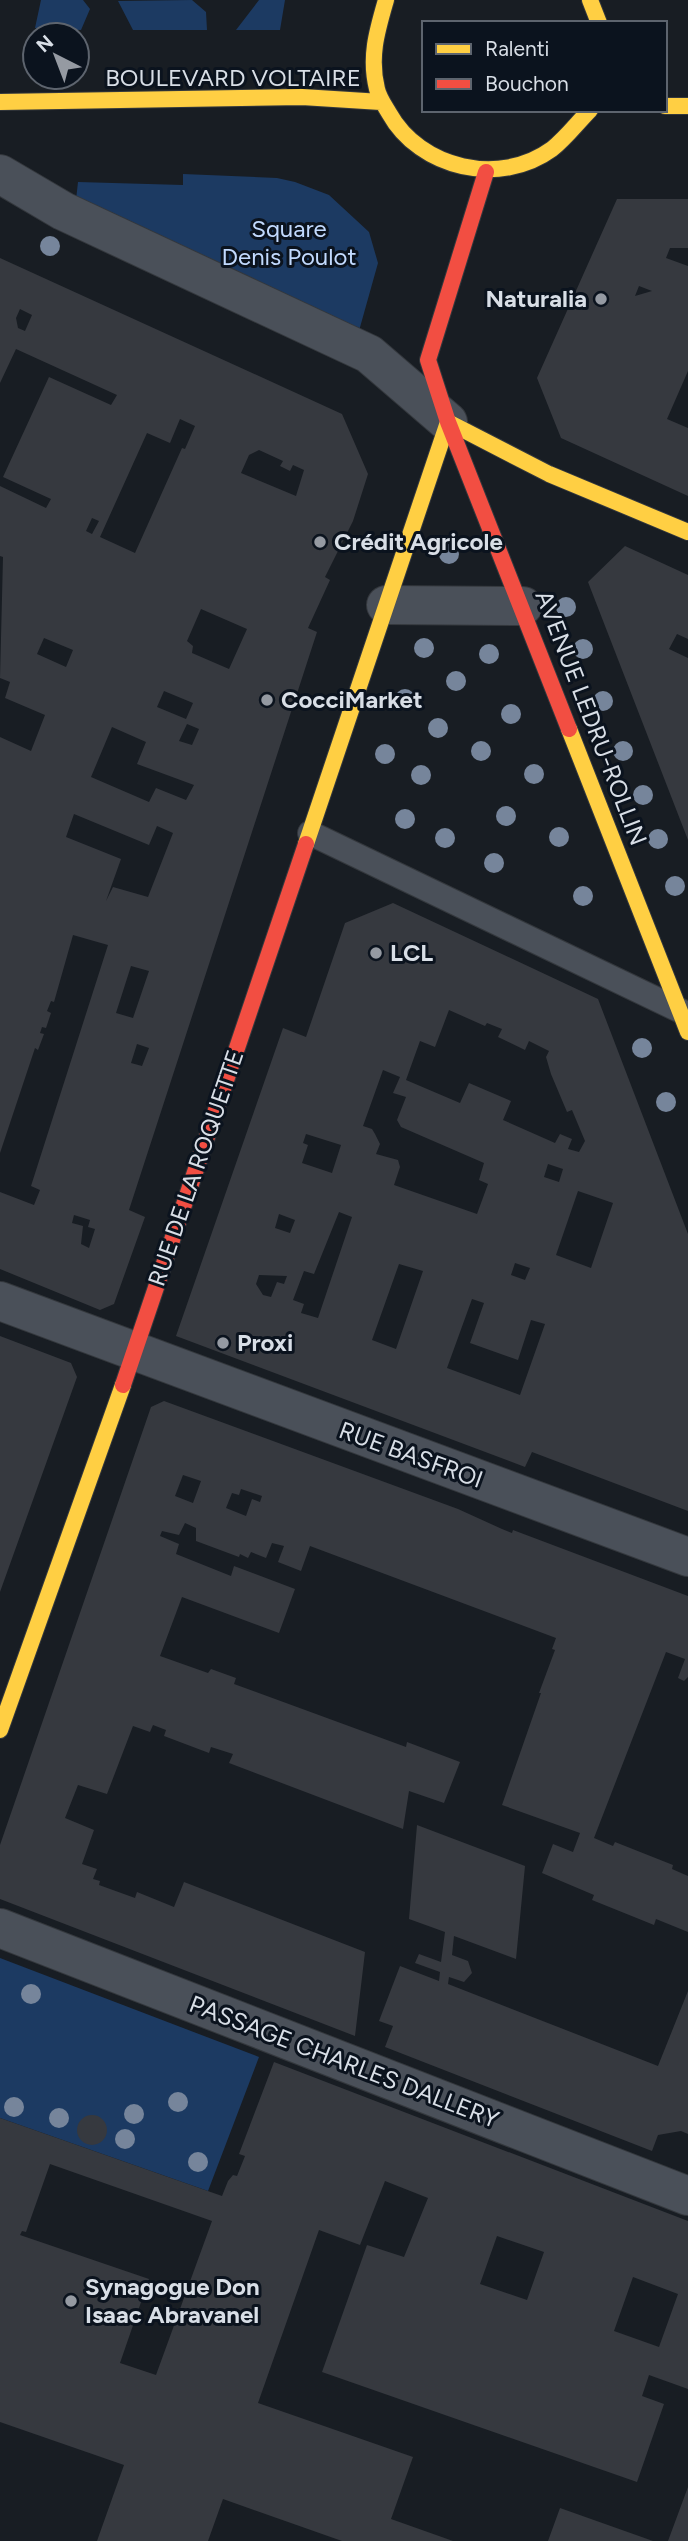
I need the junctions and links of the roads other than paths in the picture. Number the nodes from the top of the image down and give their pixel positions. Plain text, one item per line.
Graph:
1 (386, 0) edge
2 (590, 0) edge
3 (598, 21) edge
4 (0, 102) edge
5 (382, 102) junction
6 (667, 106) edge
7 (688, 106) edge
8 (589, 112) edge
9 (486, 172) junction
10 (0, 174) edge
11 (448, 422) junction
12 (688, 532) edge
13 (386, 604) junction
14 (523, 606) junction
15 (310, 833) junction
16 (685, 1019) edge
17 (0, 1301) edge
18 (135, 1353) junction
19 (688, 1557) edge
20 (0, 1730) edge
21 (0, 1928) edge
22 (688, 2196) edge

1 - 5 main road
2 - 3 main road
4 - 5 main road, BOULEVARD VOLTAIRE
5 - 9 main road
6 - 7 main road
8 - 9 main road
9 - 11 main road
10 - 11 street
11 - 12 main road
11 - 13 main road, RUE DE LA ROQUETTE
11 - 14 main road, AVENUE LEDRU-ROLLIN
13 - 14 street
13 - 15 main road, RUE DE LA ROQUETTE
14 - 16 main road, AVENUE LEDRU-ROLLIN
15 - 16 lane
15 - 18 main road, RUE DE LA ROQUETTE
17 - 18 street, RUE BASFROI
18 - 19 street, RUE BASFROI
18 - 20 main road, RUE DE LA ROQUETTE
21 - 22 street, PASSAGE CHARLES DALLERY

